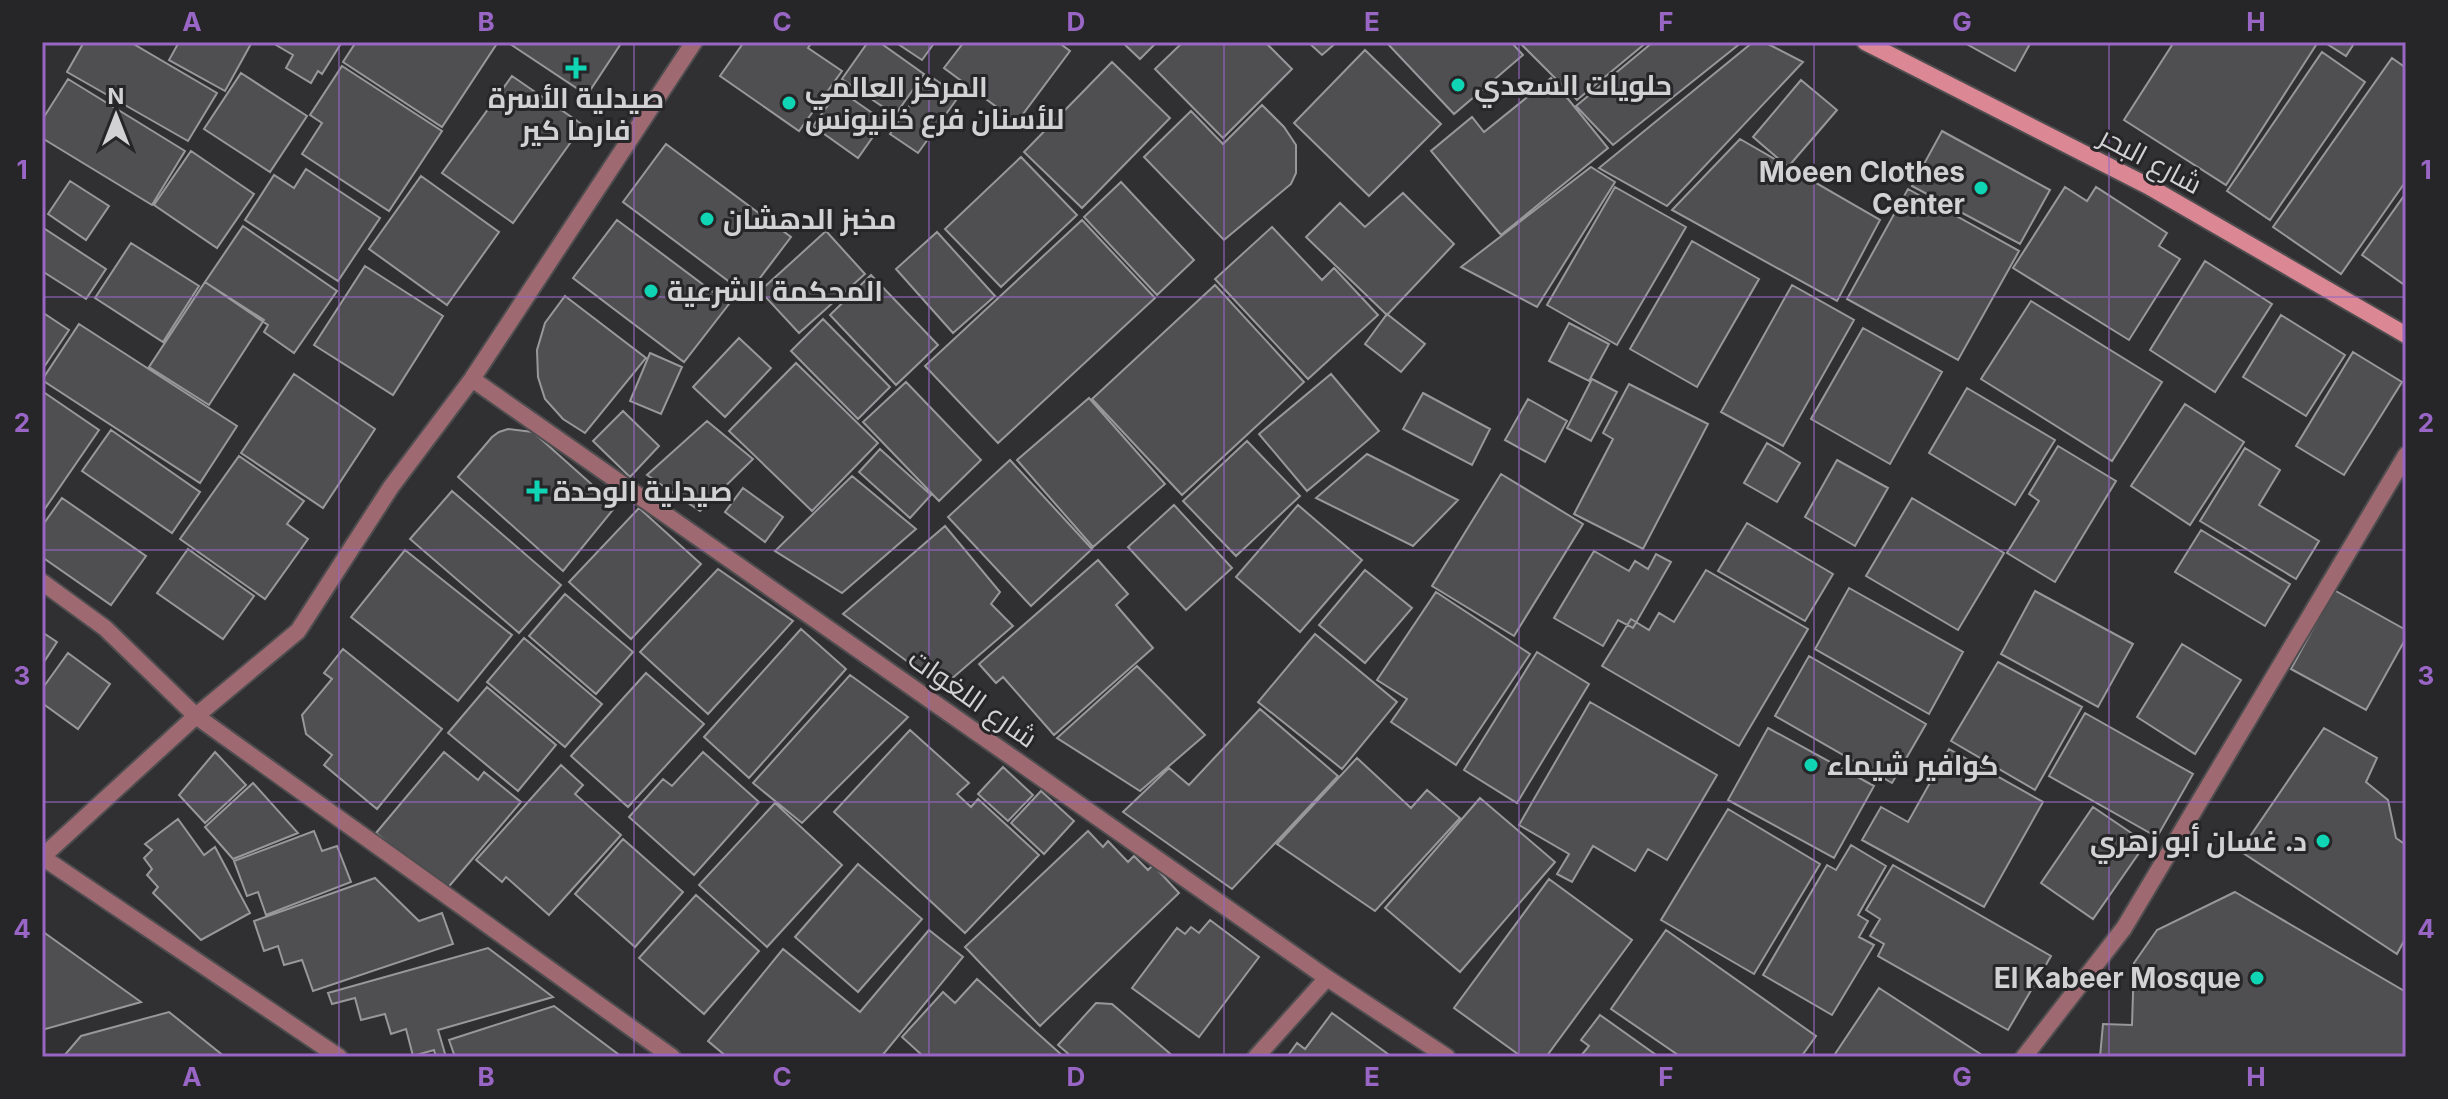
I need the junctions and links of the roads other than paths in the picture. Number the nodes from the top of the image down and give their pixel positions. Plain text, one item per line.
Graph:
1 (694, 42) edge
2 (1865, 42) edge
3 (2406, 335) edge
4 (472, 379) junction
5 (2406, 455) edge
6 (42, 582) edge
7 (196, 716) junction
8 (42, 857) edge
9 (1327, 978) junction
10 (339, 1057) edge
11 (672, 1057) edge
12 (1256, 1057) edge
13 (1447, 1057) edge
14 (2024, 1057) edge

1 - 4 street
2 - 3 main road, شارع البحر
4 - 7 street
4 - 9 street, شارع اللغوات
5 - 14 street
6 - 7 street
7 - 8 street
7 - 11 street
8 - 10 street
9 - 12 street
9 - 13 street, شارع اللغوات

